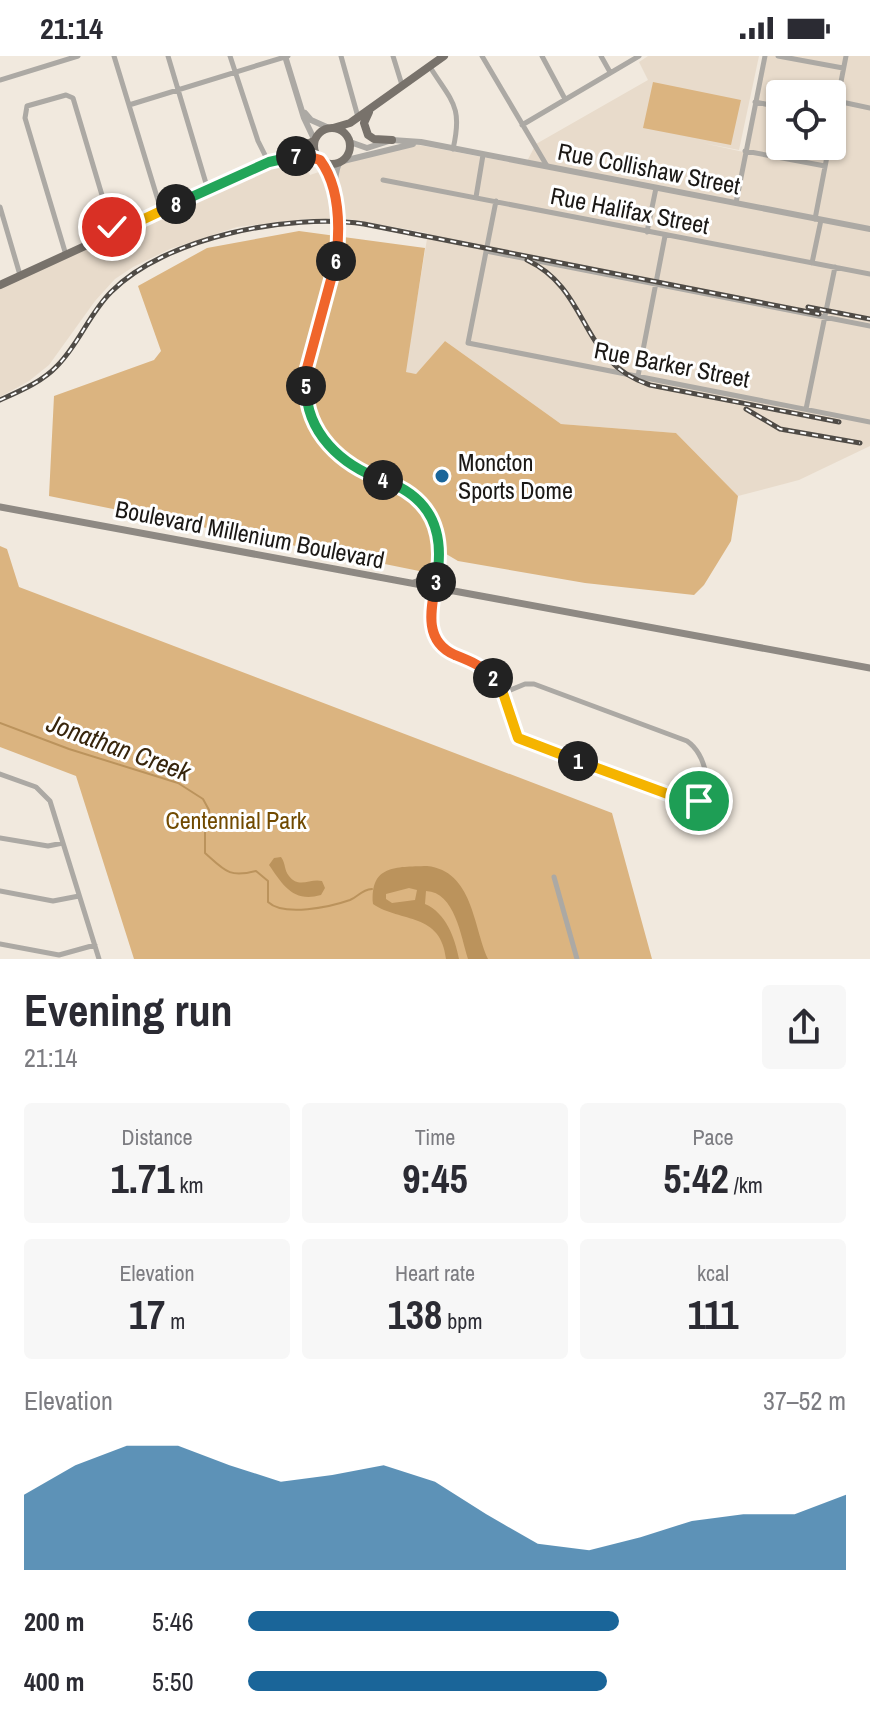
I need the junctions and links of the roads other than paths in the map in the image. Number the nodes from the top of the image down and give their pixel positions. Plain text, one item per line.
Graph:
1 (78, 56) edge
2 (114, 56) edge
3 (168, 56) edge
4 (230, 56) edge
5 (286, 56) edge
6 (341, 56) edge
7 (393, 56) edge
8 (444, 56) edge
9 (482, 56) edge
10 (542, 56) edge
11 (601, 56) edge
12 (639, 56) edge
13 (764, 56) edge
14 (778, 56) edge
15 (846, 56) edge
16 (429, 66) junction
17 (843, 68) junction
18 (235, 72) junction
19 (610, 72) junction
20 (0, 80) edge
21 (841, 80) edge
22 (402, 85) junction
23 (178, 90) junction
24 (565, 99) junction
25 (755, 102) junction
26 (846, 103) edge
27 (766, 104) edge
28 (129, 105) junction
29 (375, 105) junction
30 (300, 107) junction
31 (870, 108) edge
32 (358, 117) junction
33 (522, 125) junction
34 (331, 128) junction
35 (314, 140) junction
36 (392, 140) junction
37 (350, 142) junction
38 (421, 142) junction
39 (453, 149) junction
40 (745, 151) junction
41 (483, 155) junction
42 (826, 160) edge
43 (321, 161) junction
44 (269, 162) junction
45 (341, 162) junction
46 (825, 166) junction
47 (547, 167) junction
48 (383, 180) dead end
49 (656, 188) junction
50 (208, 190) junction
51 (476, 197) junction
52 (496, 201) junction
53 (736, 203) junction
54 (337, 204) junction
55 (0, 207) edge
56 (161, 211) junction
57 (818, 219) junction
58 (870, 229) edge
59 (647, 232) junction
60 (114, 233) junction
61 (665, 236) junction
62 (486, 251) junction
63 (66, 255) junction
64 (812, 263) junction
65 (835, 267) junction
66 (870, 274) edge
67 (21, 276) junction
68 (0, 285) edge
69 (656, 286) junction
70 (825, 318) junction
71 (870, 326) edge
72 (638, 376) junction
73 (806, 409) junction
74 (870, 422) edge
75 (0, 507) edge
76 (439, 569) junction
77 (410, 584) junction
78 (435, 589) junction
79 (454, 592) junction
80 (870, 668) edge
81 (503, 693) junction
82 (0, 774) edge
83 (0, 838) edge
84 (63, 843) junction
85 (554, 877) dead end
86 (0, 891) edge
87 (79, 896) junction
88 (0, 944) edge
89 (95, 945) junction
90 (99, 959) edge
91 (577, 959) edge

1 - 20 street
2 - 28 street
3 - 23 street
4 - 18 street
5 - 18 street
5 - 30 street
6 - 32 street
7 - 22 street
8 - 16 main road
9 - 33 street
10 - 24 street
11 - 19 street
12 - 19 street
13 - 25 street
14 - 17 street
15 - 17 street
16 - 22 main road
16 - 39 street
17 - 21 street
18 - 23 street
18 - 44 street
19 - 24 street
22 - 29 main road
23 - 28 street
23 - 50 street
24 - 33 street
25 - 27 street
25 - 40 street
26 - 31 street
28 - 56 street
29 - 32 main road
29 - 36 main road
29 - 37 main road
30 - 34 street
30 - 35 street
32 - 34 main road
33 - 47 street
34 - 35 main road
34 - 37 main road
35 - 43 main road
35 - 44 main road
36 - 37 street, Rue Collishaw Street
36 - 38 street, Rue Collishaw Street
37 - 45 main road
38 - 39 street, Rue Collishaw Street
38 - 45 street, Rue Collishaw Street
39 - 41 street, Rue Collishaw Street
40 - 46 street
40 - 53 street
41 - 47 street, Rue Collishaw Street
41 - 51 street
42 - 46 street
43 - 44 main road
43 - 45 main road
43 - 54 street
44 - 50 main road
45 - 54 street
46 - 57 street
47 - 49 street, Rue Collishaw Street
48 - 51 street, Rue Halifax Street
49 - 53 street, Rue Collishaw Street
49 - 59 street
50 - 56 main road
51 - 52 street, Rue Halifax Street
52 - 59 street, Rue Halifax Street
52 - 62 street
53 - 57 street, Rue Collishaw Street
54 - 76 street
55 - 67 street
56 - 60 main road
57 - 58 street, Rue Collishaw Street
57 - 64 street
59 - 61 street, Rue Halifax Street
60 - 63 main road
60 - 63 street
61 - 64 street, Rue Halifax Street
61 - 69 street
62 - 69 street
62 - 72 street, Rue Barker Street
63 - 67 main road
64 - 65 street, Rue Halifax Street
65 - 66 street, Rue Halifax Street
65 - 70 street
67 - 68 main road
69 - 70 street
69 - 72 street
70 - 71 street
70 - 73 street
72 - 73 street, Rue Barker Street
73 - 74 street, Rue Barker Street
75 - 77 main road, Boulevard Millenium Boulevard
76 - 77 main road
76 - 78 street
76 - 79 main road
77 - 78 main road, Boulevard Millenium Boulevard
78 - 79 main road, Boulevard Millenium Boulevard
78 - 81 street
79 - 80 main road, Boulevard Millenium Boulevard
81 - 81 street
82 - 84 street
83 - 84 street
84 - 87 street
85 - 91 street
86 - 87 street
87 - 89 street
88 - 89 street
89 - 90 street

